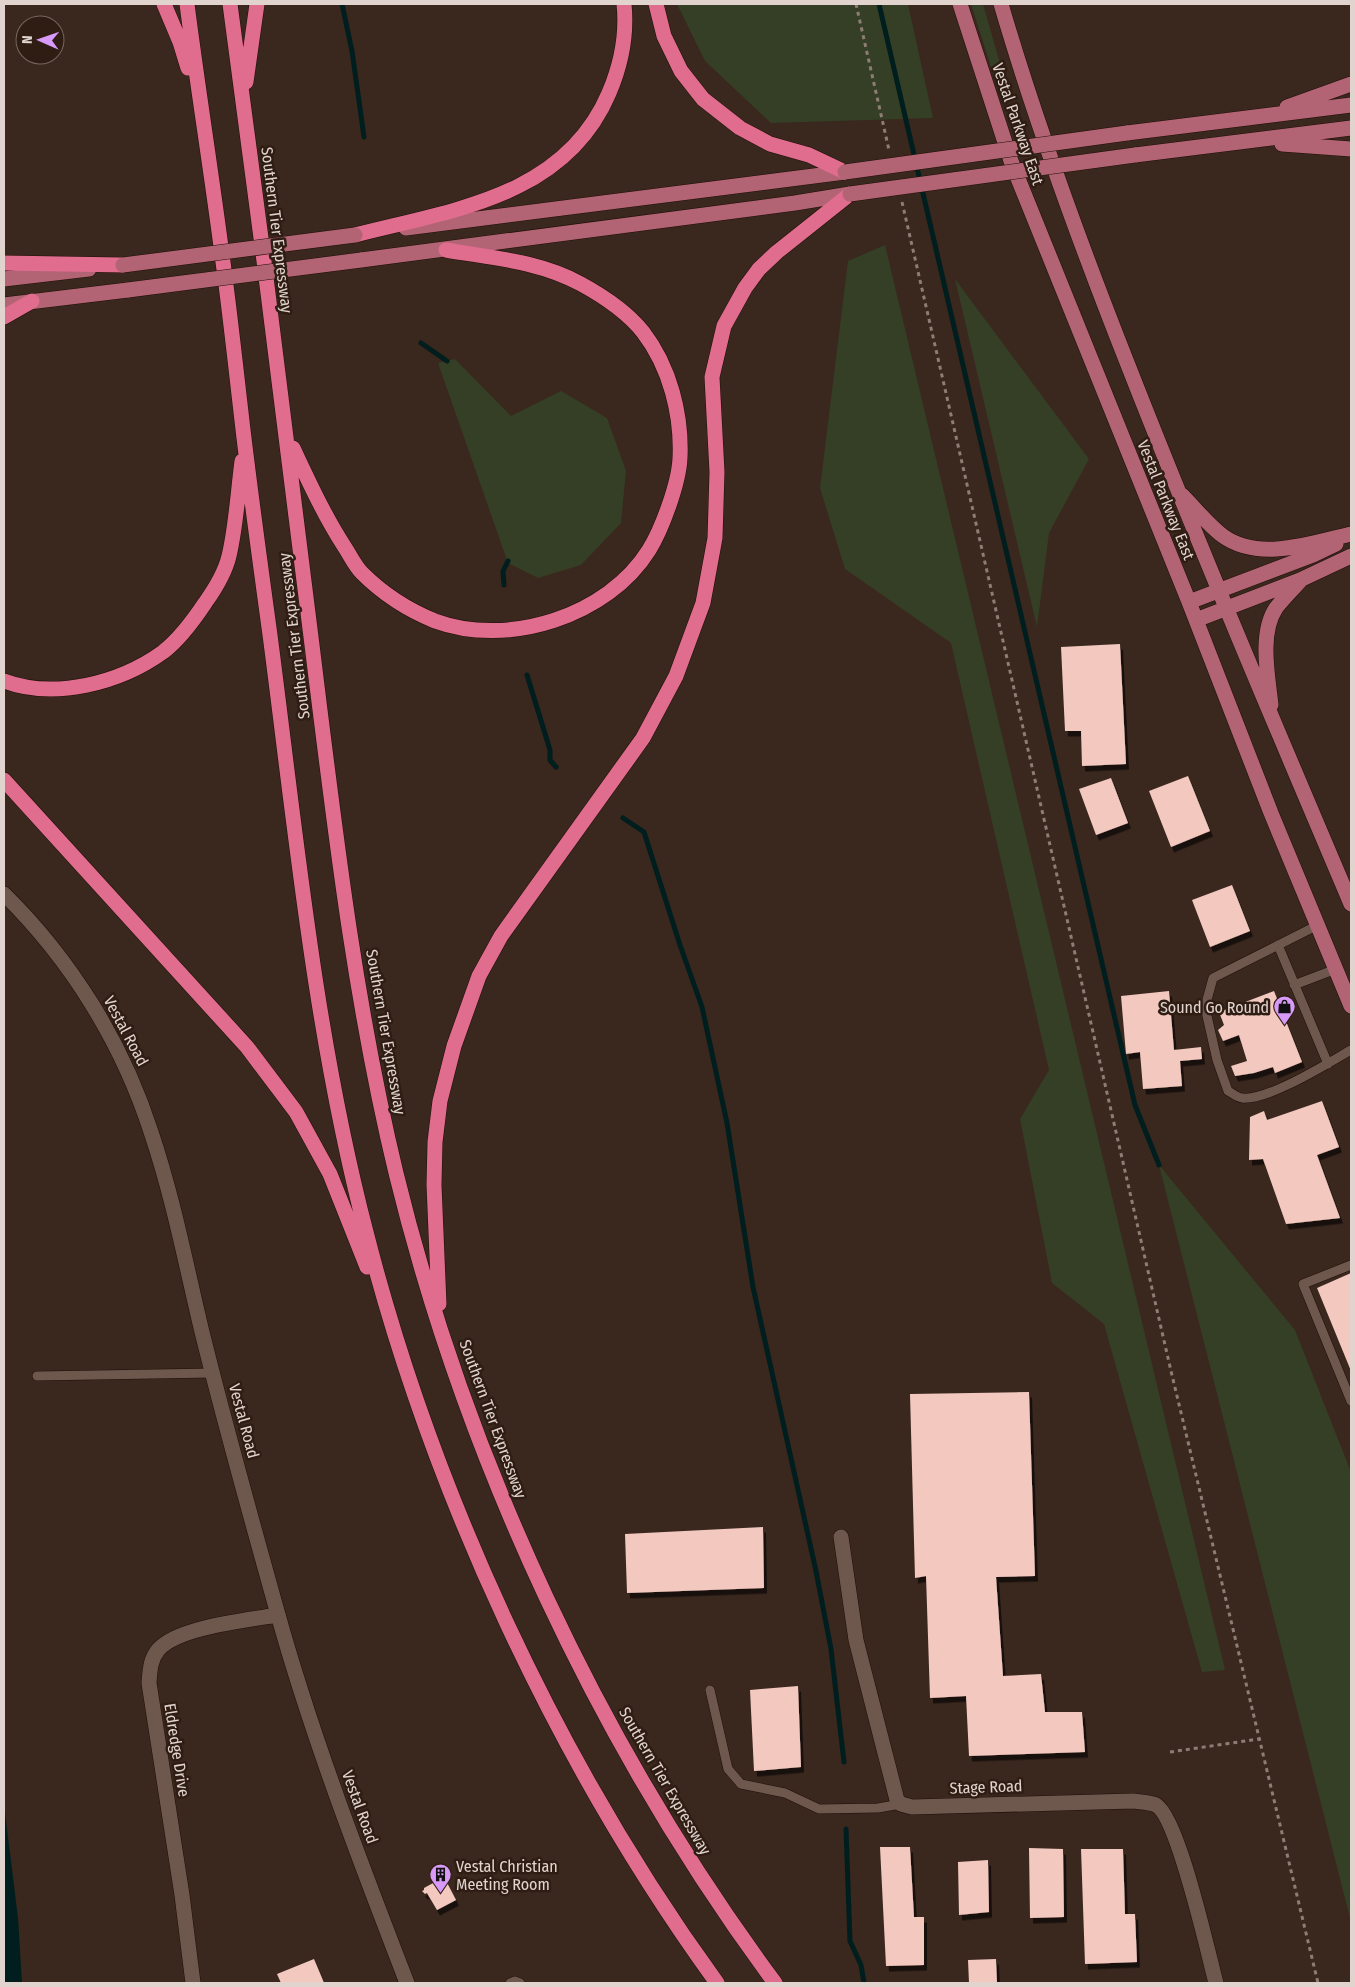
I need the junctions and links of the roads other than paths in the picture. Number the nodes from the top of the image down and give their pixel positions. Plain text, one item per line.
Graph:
1 (164, 4) edge
2 (187, 4) edge
3 (230, 4) edge
4 (257, 4) edge
5 (624, 4) edge
6 (656, 4) edge
7 (960, 4) edge
8 (1001, 4) edge
9 (1351, 84) edge
10 (244, 104) junction
11 (1351, 105) edge
12 (201, 113) junction
13 (1254, 118) junction
14 (1351, 128) edge
15 (1251, 141) junction
16 (1351, 149) edge
17 (846, 172) junction
18 (850, 194) junction
19 (355, 235) junction
20 (446, 250) junction
21 (4, 263) edge
22 (122, 265) junction
23 (4, 279) edge
24 (32, 301) junction
25 (4, 305) edge
26 (4, 318) edge
27 (287, 435) junction
28 (245, 443) junction
29 (1176, 488) junction
30 (1351, 535) edge
31 (1351, 556) edge
32 (1300, 580) junction
33 (1218, 591) junction
34 (1188, 602) junction
35 (1225, 608) junction
36 (1196, 620) junction
37 (4, 681) edge
38 (1272, 718) junction
39 (4, 780) edge
40 (4, 894) edge
41 (1351, 904) edge
42 (1318, 925) junction
43 (1278, 945) junction
44 (1336, 969) junction
45 (1294, 985) junction
46 (1351, 1006) edge
47 (1351, 1050) edge
48 (1328, 1064) junction
49 (1351, 1264) edge
50 (440, 1326) junction
51 (401, 1350) junction
52 (213, 1373) junction
53 (37, 1376) dead end
54 (1351, 1401) edge
55 (841, 1537) dead end
56 (278, 1615) junction
57 (710, 1690) dead end
58 (901, 1804) junction
59 (193, 1983) edge
60 (407, 1983) edge
61 (510, 1983) edge
62 (520, 1983) edge
63 (717, 1983) edge
64 (775, 1983) edge
65 (1216, 1983) edge

1 - 12 highway
2 - 12 highway, Southern Tier Expressway
3 - 10 highway, Southern Tier Expressway
4 - 10 highway
5 - 19 highway
6 - 17 highway
7 - 34 main road, Vestal Parkway East
8 - 29 main road, Vestal Parkway East
9 - 13 main road
10 - 27 highway, Southern Tier Expressway
11 - 13 main road
12 - 28 highway, Southern Tier Expressway
13 - 17 main road, bridge
14 - 15 main road
15 - 16 main road
15 - 18 main road, bridge
17 - 19 main road
18 - 20 main road
18 - 50 highway
19 - 22 main road, bridge
20 - 24 main road, bridge
20 - 27 highway
21 - 22 highway
22 - 23 main road
24 - 25 main road
24 - 26 highway
27 - 50 highway, Southern Tier Expressway
28 - 37 highway
28 - 51 highway, Southern Tier Expressway
29 - 30 main road
29 - 33 main road, Vestal Parkway East
30 - 33 main road
31 - 32 main road
32 - 35 main road
32 - 38 main road
33 - 34 main road
33 - 35 main road, Vestal Parkway East
34 - 36 main road, Vestal Parkway East
35 - 36 main road
35 - 38 main road, Vestal Parkway East
36 - 42 main road, Vestal Parkway East
38 - 41 main road, Vestal Parkway East
39 - 51 highway
40 - 52 street, Vestal Road
42 - 43 lane
42 - 44 main road, Vestal Parkway East
43 - 45 lane
43 - 48 lane
44 - 45 lane
44 - 46 main road, Vestal Parkway East
45 - 48 lane
47 - 48 lane
49 - 54 lane
50 - 64 highway, Southern Tier Expressway
51 - 63 highway, Southern Tier Expressway
52 - 53 lane
52 - 56 street, Vestal Road
55 - 58 street
56 - 59 street, Eldredge Drive
56 - 60 street, Vestal Road
57 - 58 lane
58 - 65 street, Stage Road
61 - 62 lane

